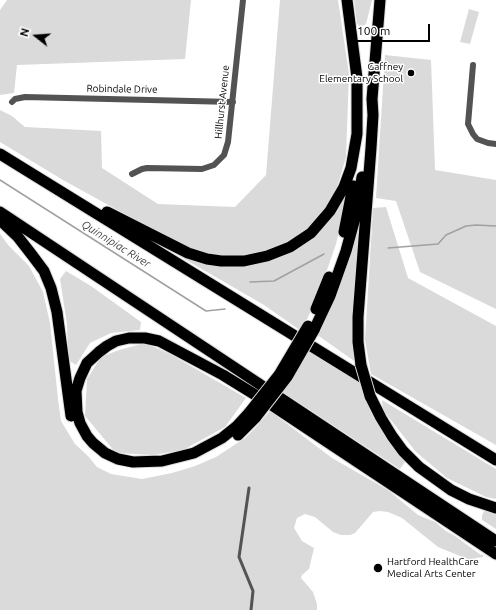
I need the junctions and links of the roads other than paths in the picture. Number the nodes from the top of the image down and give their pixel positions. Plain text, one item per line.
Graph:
1 (243, 0) edge
2 (347, 0) edge
3 (380, 0) edge
4 (473, 65) dead end
5 (372, 99) junction
6 (12, 102) dead end
7 (232, 102) junction
8 (357, 134) junction
9 (496, 144) edge
10 (0, 154) edge
11 (132, 174) dead end
12 (66, 195) junction
13 (0, 212) edge
14 (0, 220) edge
15 (311, 328) junction
16 (253, 415) junction
17 (453, 433) junction
18 (496, 452) edge
19 (496, 460) edge
20 (249, 488) dead end
21 (496, 508) edge
22 (496, 541) edge
23 (496, 554) edge
24 (251, 610) edge

1 - 7 street, Hillhurst Avenue
2 - 8 highway
3 - 5 highway
4 - 9 street
5 - 15 highway
5 - 21 highway, bridge
6 - 7 street, Robindale Drive
7 - 11 street, Hillhurst Avenue
8 - 12 highway
8 - 15 highway
10 - 12 highway
12 - 17 highway
13 - 22 highway
14 - 16 highway
15 - 16 highway, bridge
16 - 23 highway
17 - 18 highway
17 - 19 highway
20 - 24 lane

